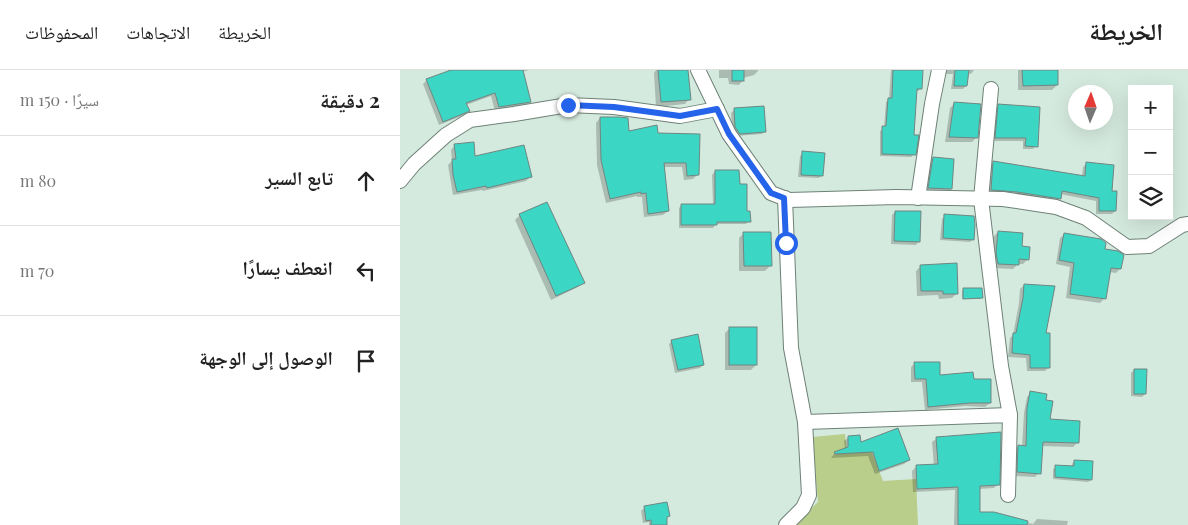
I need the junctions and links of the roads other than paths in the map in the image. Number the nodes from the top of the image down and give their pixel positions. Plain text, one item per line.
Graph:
1 (698, 70) edge
2 (939, 70) edge
3 (991, 89) dead end
4 (717, 109) junction
5 (400, 181) edge
6 (784, 198) junction
7 (918, 198) junction
8 (981, 199) junction
9 (1188, 224) edge
10 (1010, 415) junction
11 (805, 422) junction
12 (1008, 495) dead end
13 (786, 525) edge

1 - 4 street
2 - 7 street
3 - 8 street
4 - 5 street
4 - 6 street
6 - 7 street
6 - 11 street
7 - 8 street
8 - 9 street
8 - 10 street
10 - 11 street
10 - 12 street
11 - 13 street

